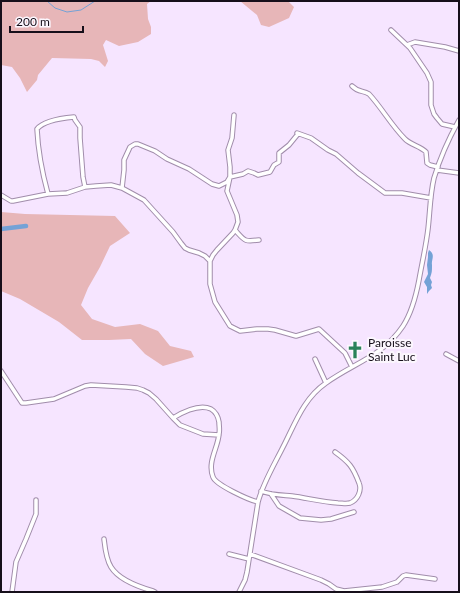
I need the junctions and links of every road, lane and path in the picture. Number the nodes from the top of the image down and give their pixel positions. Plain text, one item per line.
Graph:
1 (391, 30) dead end
2 (407, 45) junction
3 (459, 51) edge
4 (352, 86) dead end
5 (234, 115) dead end
6 (459, 120) edge
7 (455, 127) junction
8 (438, 168) junction
9 (459, 173) edge
10 (230, 177) junction
11 (85, 187) junction
12 (122, 188) junction
13 (48, 194) junction
14 (1, 195) edge
15 (431, 198) junction
16 (235, 230) junction
17 (259, 240) dead end
18 (210, 260) junction
19 (446, 354) dead end
20 (315, 359) dead end
21 (459, 361) edge
22 (352, 367) junction
23 (1, 371) edge
24 (326, 383) junction
25 (173, 418) junction
26 (219, 435) junction
27 (335, 452) dead end
28 (261, 492) junction
29 (270, 494) junction
30 (36, 500) dead end
31 (258, 502) junction
32 (354, 512) dead end
33 (104, 539) dead end
34 (229, 554) dead end
35 (250, 554) junction
36 (249, 559) junction
37 (435, 579) dead end
38 (12, 592) edge
39 (154, 592) edge
40 (241, 592) edge

1 - 2 street
2 - 3 street
2 - 7 street
4 - 8 street
5 - 10 street
6 - 7 street
7 - 8 street
8 - 9 street
8 - 15 street
10 - 12 street
10 - 15 street
10 - 16 street
11 - 12 street
11 - 13 street
11 - 13 street
12 - 18 street
13 - 14 street
15 - 22 street
16 - 17 street
16 - 18 street
18 - 22 street
19 - 21 street
20 - 24 street
22 - 24 street
23 - 25 street
24 - 28 street
25 - 26 street
25 - 26 street
26 - 31 street
27 - 29 street
28 - 29 street
28 - 31 street
29 - 32 street
30 - 38 street
31 - 35 street
33 - 39 street
34 - 36 street
35 - 36 street
35 - 37 street
36 - 40 street

